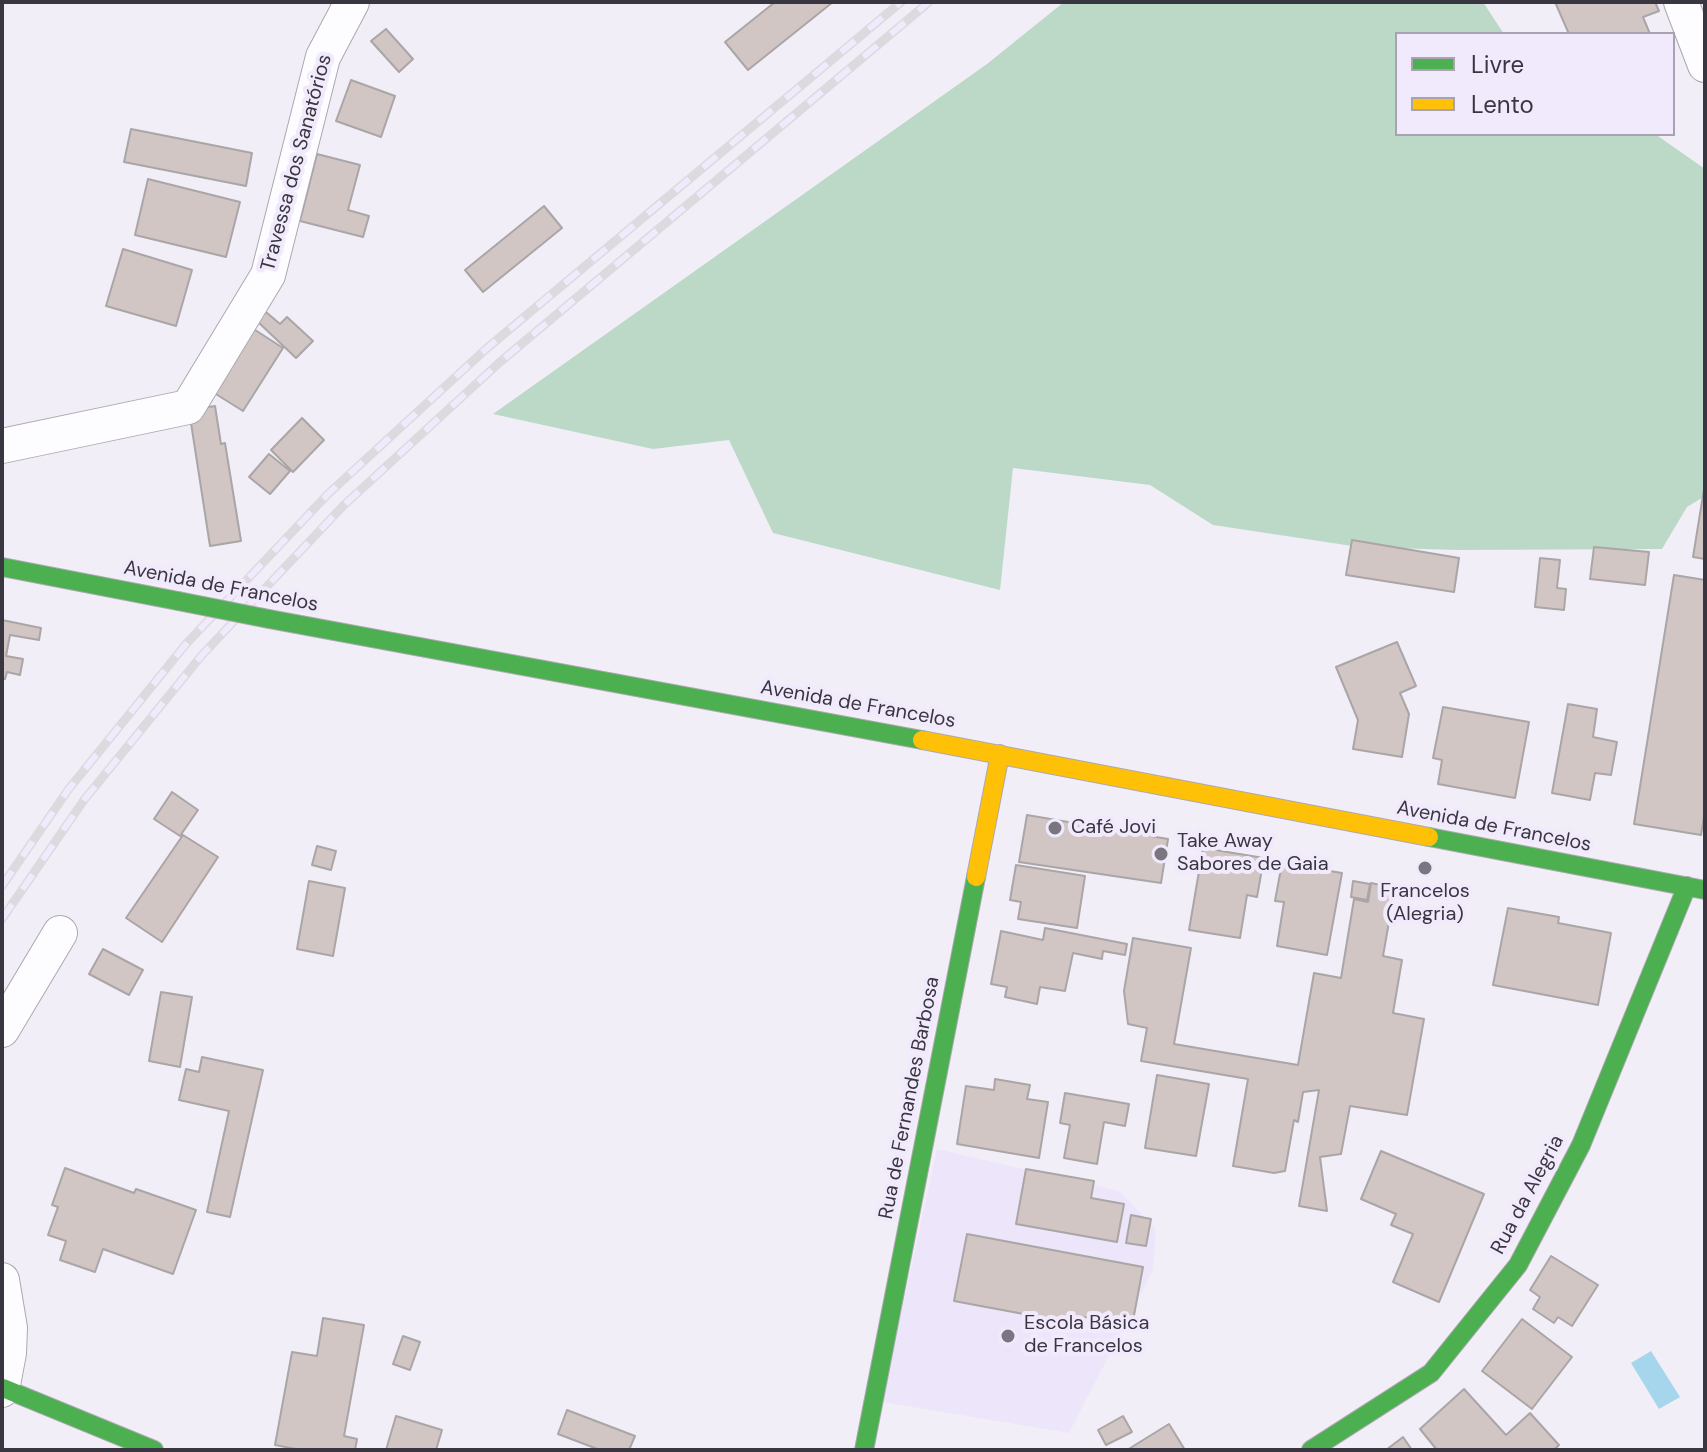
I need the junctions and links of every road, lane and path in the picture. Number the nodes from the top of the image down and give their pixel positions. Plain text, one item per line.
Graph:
1 (352, 2) edge
2 (1681, 2) edge
3 (1705, 65) edge
4 (2, 446) edge
5 (2, 567) edge
6 (1000, 754) junction
7 (1696, 888) edge
8 (60, 933) dead end
9 (2, 1030) edge
10 (2, 1280) edge
11 (2, 1389) edge
12 (154, 1450) edge
13 (864, 1450) edge
14 (1311, 1450) edge

1 - 4 street, Travessa dos Sanatórios
2 - 3 street
5 - 6 main road, Avenida de Francelos, bridge
6 - 7 main road, Avenida de Francelos
6 - 13 main road, Rua de Fernandes Barbosa
7 - 14 main road, Rua da Alegria
8 - 9 street
10 - 11 street
11 - 12 main road

